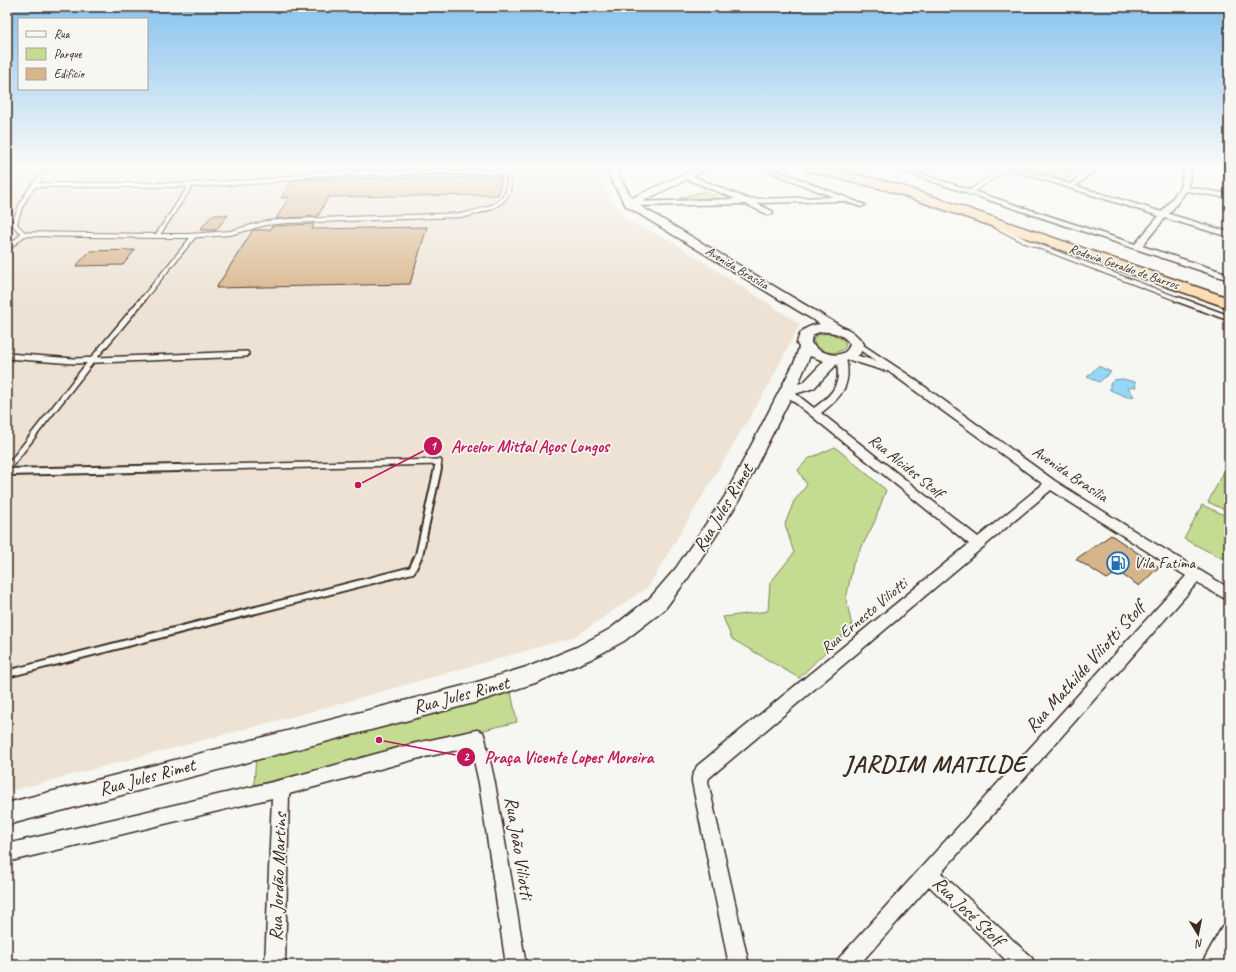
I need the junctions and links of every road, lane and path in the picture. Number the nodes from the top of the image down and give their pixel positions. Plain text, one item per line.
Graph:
1 (16, 213) edge
2 (172, 213) edge
3 (472, 213) edge
4 (646, 213) edge
5 (965, 213) edge
6 (993, 213) edge
7 (1032, 213) edge
8 (1159, 213) edge
9 (1164, 215) junction
10 (7, 218) edge
11 (16, 218) junction
12 (987, 221) junction
13 (24, 234) junction
14 (1229, 235) edge
15 (157, 236) junction
16 (194, 236) junction
17 (1137, 247) junction
18 (7, 249) edge
19 (1229, 278) edge
20 (1229, 292) edge
21 (792, 301) junction
22 (1229, 303) edge
23 (1229, 318) edge
24 (837, 329) junction
25 (810, 331) junction
26 (856, 344) junction
27 (806, 346) junction
28 (246, 354) dead end
29 (7, 356) edge
30 (841, 358) junction
31 (92, 359) junction
32 (898, 372) junction
33 (787, 392) junction
34 (814, 413) junction
35 (7, 469) edge
36 (7, 472) edge
37 (1051, 484) junction
38 (978, 544) junction
39 (1195, 576) junction
40 (1229, 595) edge
41 (7, 674) edge
42 (281, 788) junction
43 (7, 814) edge
44 (7, 853) edge
45 (928, 873) junction
46 (1229, 934) edge
47 (275, 965) edge
48 (516, 965) edge
49 (739, 965) edge
50 (846, 965) edge
51 (1025, 965) edge
52 (1211, 965) edge

1 - 11 lane
2 - 15 lane
3 - 16 lane
4 - 21 main road, Avenida Brasília
5 - 12 highway, Rodovia Geraldo de Barros
6 - 20 highway, Rodovia Geraldo de Barros
7 - 17 street
8 - 9 street
9 - 14 street
9 - 17 street
10 - 11 lane
11 - 13 lane
12 - 22 highway, Rodovia Geraldo de Barros
12 - 23 lane
13 - 15 lane
13 - 18 lane
15 - 16 lane
16 - 31 lane
17 - 19 street
21 - 24 main road, Avenida Brasília
21 - 25 main road, Avenida Brasília
24 - 25 main road
24 - 26 main road, Avenida Brasília
25 - 27 main road, Rua Jules Rimet
26 - 30 main road
26 - 32 street, Avenida Brasília
27 - 30 main road
27 - 33 main road, Rua Jules Rimet
28 - 31 lane
29 - 31 lane
30 - 32 street, Avenida Brasília
30 - 33 main road
30 - 34 street
31 - 35 lane
32 - 37 street, Avenida Brasília
33 - 34 street, Rua Alcides Stolf
33 - 43 main road, Rua Jules Rimet
34 - 38 street, Rua Alcides Stolf
36 - 41 lane
37 - 38 street, Rua Ernesto Viliotti
37 - 39 street, Avenida Brasília
38 - 49 street, Rua Ernesto Viliotti
39 - 40 street, Avenida Brasília
39 - 45 street, Rua Mathilde Viliotti Stolf
42 - 44 street
42 - 47 street, Rua Jordão Martins
42 - 48 street, Rua João Viliotti
45 - 50 street, Rua Mathilde Viliotti Stolf
45 - 51 street, Rua José Stolf
46 - 52 street

